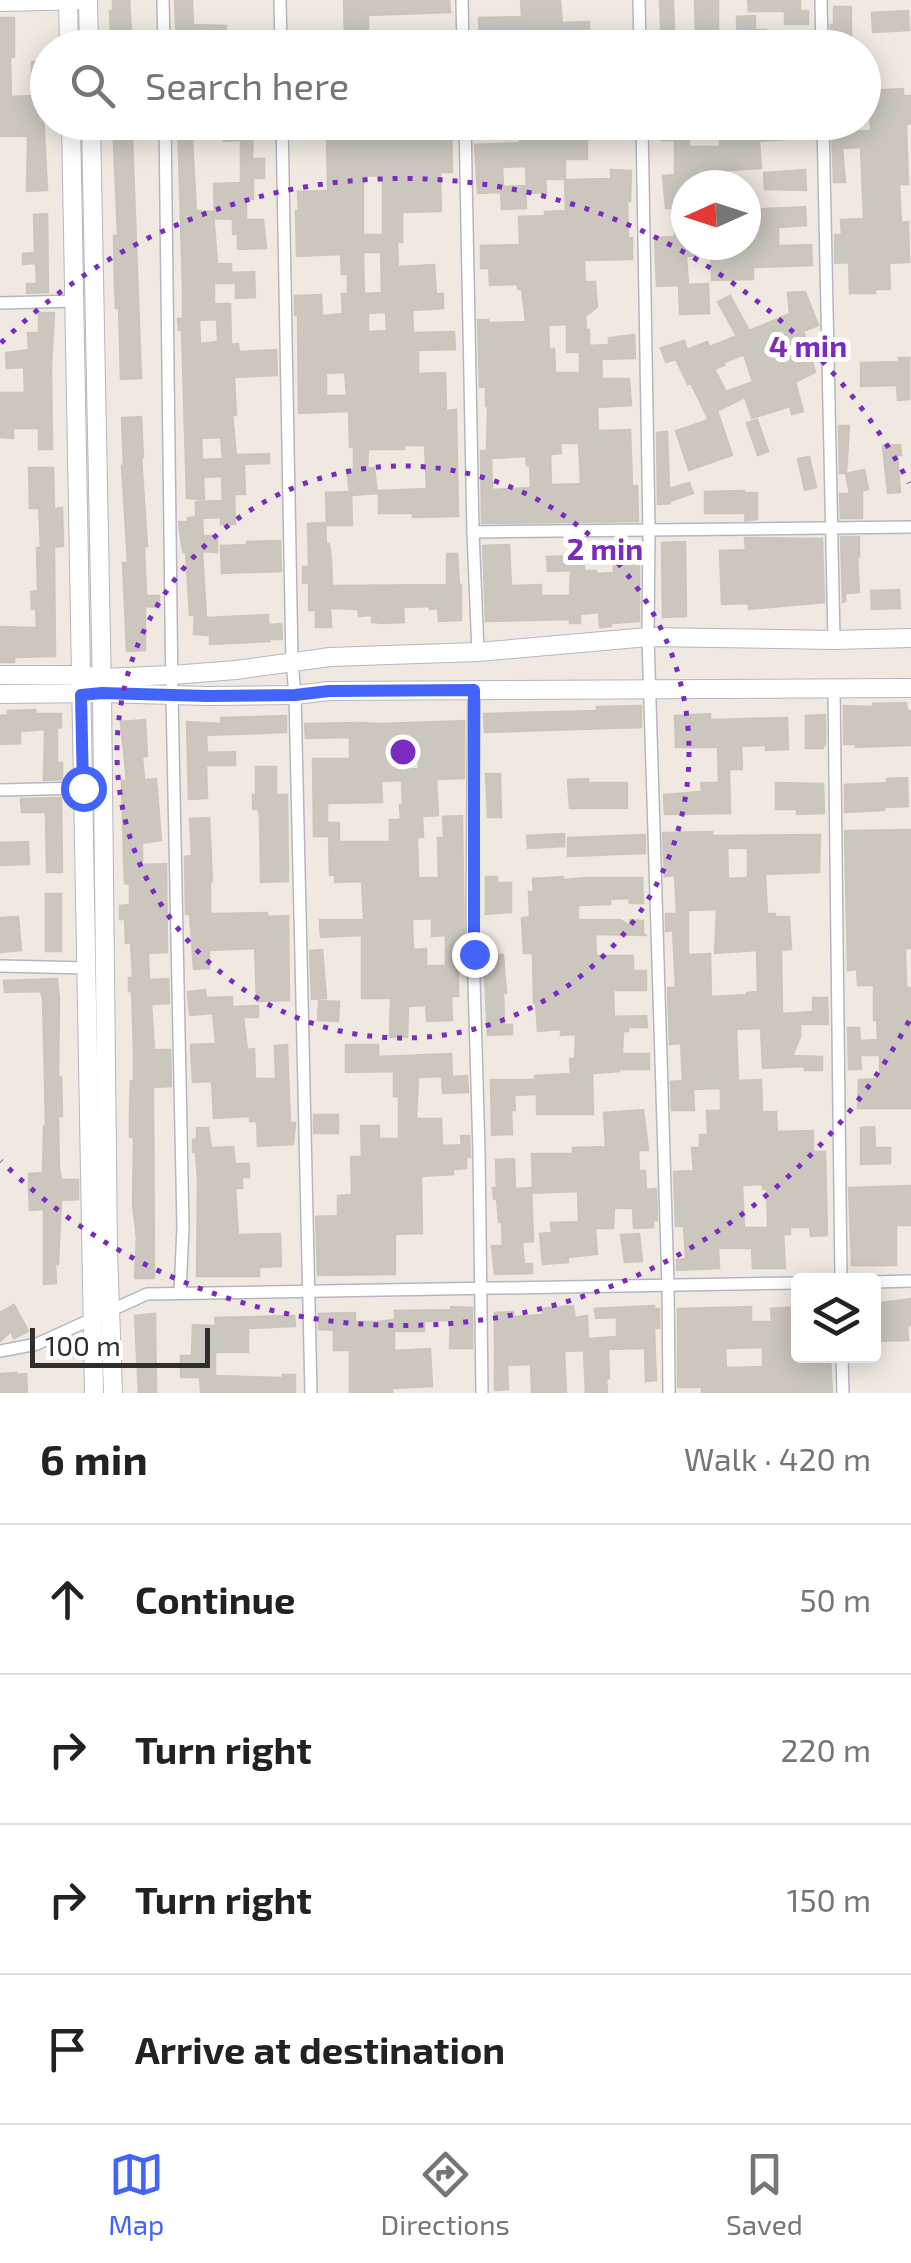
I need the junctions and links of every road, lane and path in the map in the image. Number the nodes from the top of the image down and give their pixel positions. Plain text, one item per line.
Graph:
1 (68, 0) edge
2 (88, 0) edge
3 (163, 0) edge
4 (280, 0) edge
5 (462, 0) edge
6 (639, 0) edge
7 (821, 0) edge
8 (0, 2) edge
9 (69, 30) edge
10 (89, 30) edge
11 (164, 30) edge
12 (281, 30) edge
13 (463, 30) edge
14 (640, 30) edge
15 (822, 30) edge
16 (71, 140) edge
17 (91, 140) edge
18 (165, 140) edge
19 (282, 140) edge
20 (465, 140) edge
21 (642, 140) edge
22 (824, 140) edge
23 (75, 300) junction
24 (0, 303) edge
25 (911, 527) edge
26 (831, 528) junction
27 (649, 530) junction
28 (473, 532) junction
29 (648, 637) junction
30 (911, 638) edge
31 (834, 640) junction
32 (478, 652) junction
33 (292, 661) junction
34 (0, 675) edge
35 (172, 675) junction
36 (81, 685) junction
37 (102, 685) junction
38 (834, 687) junction
39 (911, 688) edge
40 (474, 690) junction
41 (650, 691) junction
42 (0, 694) edge
43 (295, 695) junction
44 (172, 696) junction
45 (83, 788) junction
46 (0, 790) edge
47 (0, 966) edge
48 (87, 968) junction
49 (840, 1273) edge
50 (911, 1281) edge
51 (881, 1282) edge
52 (791, 1283) edge
53 (668, 1285) junction
54 (480, 1287) junction
55 (310, 1290) junction
56 (180, 1293) junction
57 (111, 1309) junction
58 (92, 1318) junction
59 (0, 1351) edge
60 (842, 1363) edge
61 (94, 1393) edge
62 (114, 1393) edge
63 (311, 1393) edge
64 (482, 1393) edge
65 (669, 1393) edge
66 (843, 1393) edge

1 - 2 street
1 - 8 street
1 - 9 street
2 - 10 street
3 - 11 street
4 - 12 street
5 - 13 street
6 - 14 street
7 - 15 street
16 - 23 street
17 - 37 street
18 - 35 street
19 - 33 street
20 - 28 street
21 - 27 street
22 - 26 street
23 - 24 street
23 - 36 street
25 - 26 street
26 - 27 street
26 - 31 street
27 - 28 street
27 - 29 street
28 - 32 street
29 - 31 street
29 - 32 street
29 - 41 street
30 - 31 street
32 - 33 street
33 - 35 street
33 - 43 street
34 - 36 street
35 - 37 street
35 - 44 street
36 - 37 street
36 - 42 street
36 - 45 street
37 - 44 street
37 - 57 street
38 - 39 street
38 - 41 street
38 - 49 street
40 - 41 street
40 - 43 street
40 - 54 street
41 - 53 street
43 - 44 street
43 - 55 street
44 - 56 street
45 - 46 street
45 - 48 street
47 - 48 street
48 - 58 street
50 - 51 street
52 - 53 street
53 - 54 street
53 - 65 street
54 - 55 street
54 - 64 street
55 - 56 street
55 - 63 street
56 - 57 street
57 - 58 street
57 - 62 street
58 - 59 street
58 - 61 street
60 - 66 street

